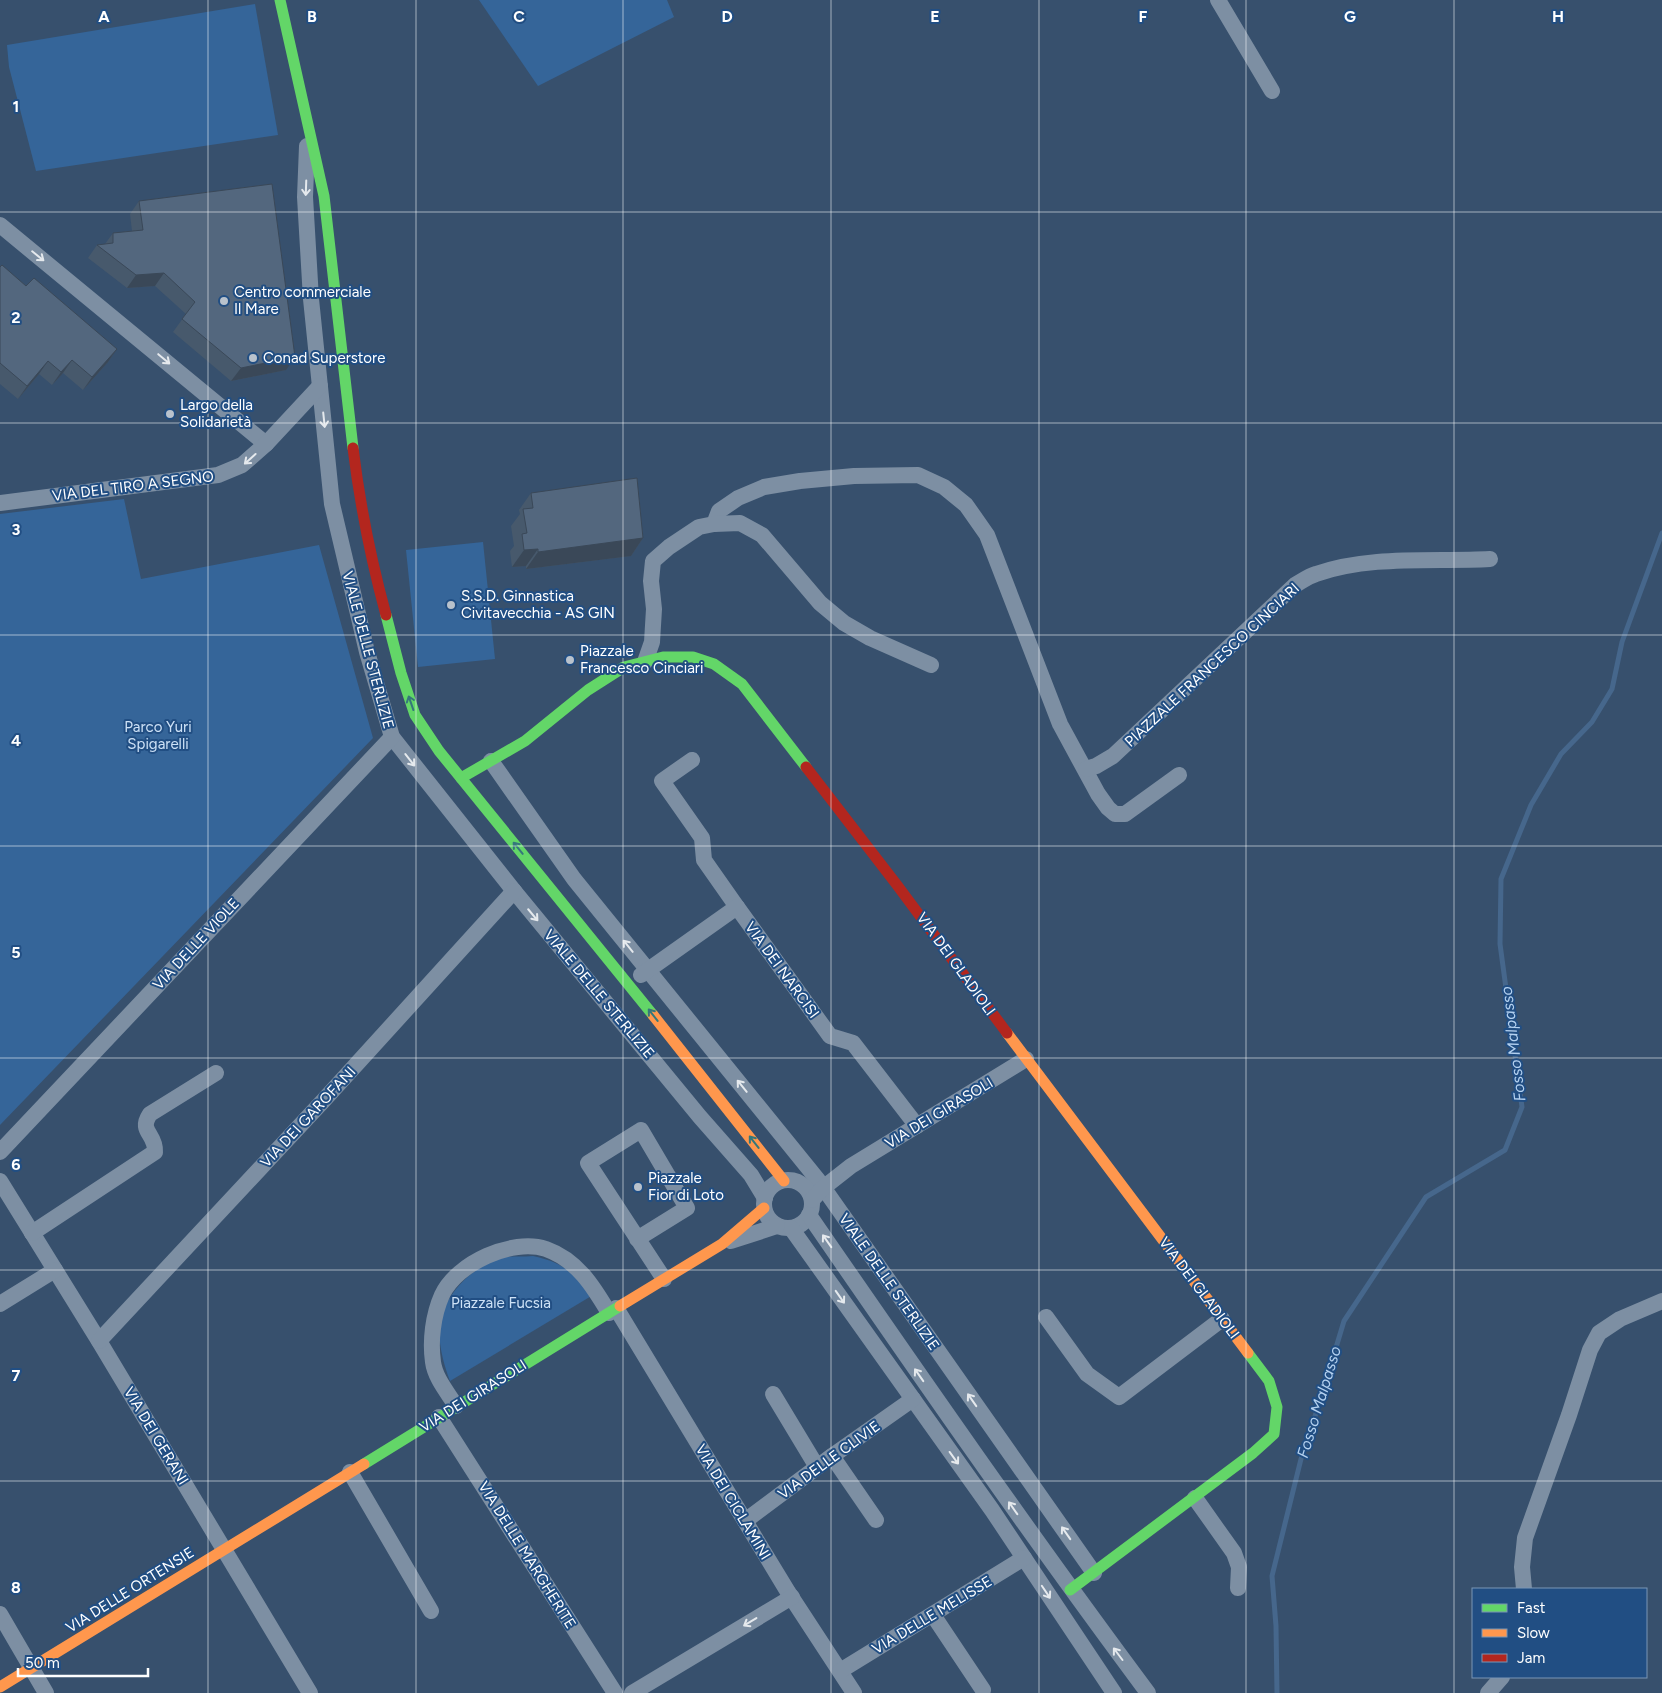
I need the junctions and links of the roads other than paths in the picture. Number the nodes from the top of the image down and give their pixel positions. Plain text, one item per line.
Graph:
1 (280, 0) edge
2 (1218, 0) edge
3 (1272, 92) dead end
4 (308, 122) junction
5 (0, 226) edge
6 (320, 386) junction
7 (266, 444) junction
8 (0, 503) edge
9 (714, 524) junction
10 (1490, 558) dead end
11 (645, 662) junction
12 (930, 665) dead end
13 (392, 737) junction
14 (692, 760) dead end
15 (491, 761) junction
16 (1086, 769) junction
17 (1180, 775) dead end
18 (461, 778) junction
19 (514, 891) junction
20 (737, 907) junction
21 (648, 970) junction
22 (629, 984) junction
23 (1026, 1059) junction
24 (216, 1073) dead end
25 (917, 1126) junction
26 (0, 1152) edge
27 (0, 1181) edge
28 (784, 1181) junction
29 (801, 1184) junction
30 (820, 1184) junction
31 (764, 1203) junction
32 (811, 1208) junction
33 (784, 1227) junction
34 (32, 1233) junction
35 (637, 1239) junction
36 (722, 1244) junction
37 (55, 1270) junction
38 (664, 1279) junction
39 (1662, 1301) edge
40 (0, 1304) edge
41 (613, 1310) junction
42 (1046, 1317) dead end
43 (1222, 1319) junction
44 (99, 1341) junction
45 (773, 1394) dead end
46 (913, 1400) junction
47 (456, 1406) junction
48 (439, 1417) junction
49 (832, 1456) junction
50 (817, 1467) junction
51 (350, 1472) junction
52 (1195, 1498) junction
53 (876, 1520) dead end
54 (745, 1521) junction
55 (224, 1549) junction
56 (1024, 1558) junction
57 (1094, 1573) junction
58 (1238, 1588) dead end
59 (1524, 1588) edge
60 (1070, 1590) junction
61 (792, 1597) junction
62 (431, 1612) dead end
63 (0, 1614) edge
64 (933, 1615) junction
65 (32, 1668) junction
66 (840, 1671) junction
67 (1501, 1678) edge
68 (0, 1687) edge
69 (983, 1690) dead end
70 (46, 1693) edge
71 (310, 1693) edge
72 (615, 1693) edge
73 (632, 1693) edge
74 (854, 1693) edge
75 (1114, 1693) edge
76 (1148, 1693) edge
77 (1488, 1693) edge

1 - 4 street, VIALE DELLE STERLIZIE
2 - 3 street
4 -> 6 street, VIALE DELLE STERLIZIE
18 -> 4 street, VIALE DELLE STERLIZIE
5 -> 7 street
6 - 7 street, VIA DEL TIRO A SEGNO
6 -> 13 street, VIALE DELLE STERLIZIE
7 -> 8 street, VIA DEL TIRO A SEGNO
9 - 11 street
9 - 12 street
9 - 16 street
10 - 16 street, PIAZZALE FRANCESCO CINCIARI
11 - 15 street, VIA DEI GLADIOLI
11 - 23 street, VIA DEI GLADIOLI
13 -> 19 street, VIALE DELLE STERLIZIE
13 - 26 street, VIA DELLE VIOLE
14 - 20 street
15 - 18 street, VIA DEI GLADIOLI
21 -> 15 street, VIALE DELLE STERLIZIE
16 - 17 street
22 -> 18 street, VIALE DELLE STERLIZIE
19 -> 31 street, VIALE DELLE STERLIZIE
19 - 44 street, VIA DEI GAROFANI
20 - 21 street, VIA DEI NARCISI
20 - 25 street, VIA DEI NARCISI
21 - 22 street, VIA DEI NARCISI
30 -> 21 street, VIALE DELLE STERLIZIE
28 -> 22 street, VIALE DELLE STERLIZIE
23 - 25 street, VIA DEI GIRASOLI
23 - 43 street, VIA DEI GLADIOLI
24 - 34 street
25 - 30 street, VIA DEI GIRASOLI
27 - 34 street, VIA DEI GERANI
28 - 29 street
28 - 31 street
29 - 30 street, VIA DEI GIRASOLI
29 - 32 street
30 - 32 street, VIA DEI GIRASOLI
57 -> 30 street, VIALE DELLE STERLIZIE
31 - 33 street
31 - 36 street, VIA DEI GIRASOLI
32 - 33 street
60 -> 32 street, VIALE DELLE STERLIZIE
33 - 36 street, VIA DEI GIRASOLI
33 -> 46 street
34 - 37 street, VIA DEI GERANI
35 - 35 street
35 - 38 street
36 - 38 street, VIA DEI GIRASOLI
37 - 40 street
37 - 44 street, VIA DEI GERANI
38 - 41 street, VIA DEI GIRASOLI
39 - 59 street
41 - 47 street, VIA DEI GIRASOLI
41 - 47 street
41 - 54 street, VIA DEI CICLAMINI
42 - 43 street
43 - 52 street, VIA DEI GLADIOLI
44 - 55 street, VIA DEI GERANI
45 - 50 street
46 - 49 street, VIA DELLE CLIVIE
46 -> 56 street
47 - 48 street, VIA DEI GIRASOLI
48 - 51 street, VIA DEI GIRASOLI
48 - 72 street, VIA DELLE MARGHERITE
49 - 50 street, VIA DELLE CLIVIE
49 - 53 street
50 - 54 street, VIA DELLE CLIVIE
51 - 55 street, VIA DEI GIRASOLI
51 - 62 street
52 - 57 street, VIA DEI GLADIOLI
52 - 58 street
54 - 61 street, VIA DEI CICLAMINI
55 - 65 street, VIA DELLE ORTENSIE
55 - 71 street, VIA DEI GERANI
56 - 64 street, VIA DELLE MELISSE
56 -> 75 street
57 - 60 street, VIA DEI GLADIOLI
76 -> 60 street, VIALE DELLE STERLIZIE
61 - 66 street, VIA DEI CICLAMINI
61 -> 73 street
63 - 65 street
64 - 66 street, VIA DELLE MELISSE
64 - 69 street
65 - 68 street, VIA DELLE ORTENSIE
65 - 70 street
66 - 74 street, VIA DEI CICLAMINI
67 - 77 street

